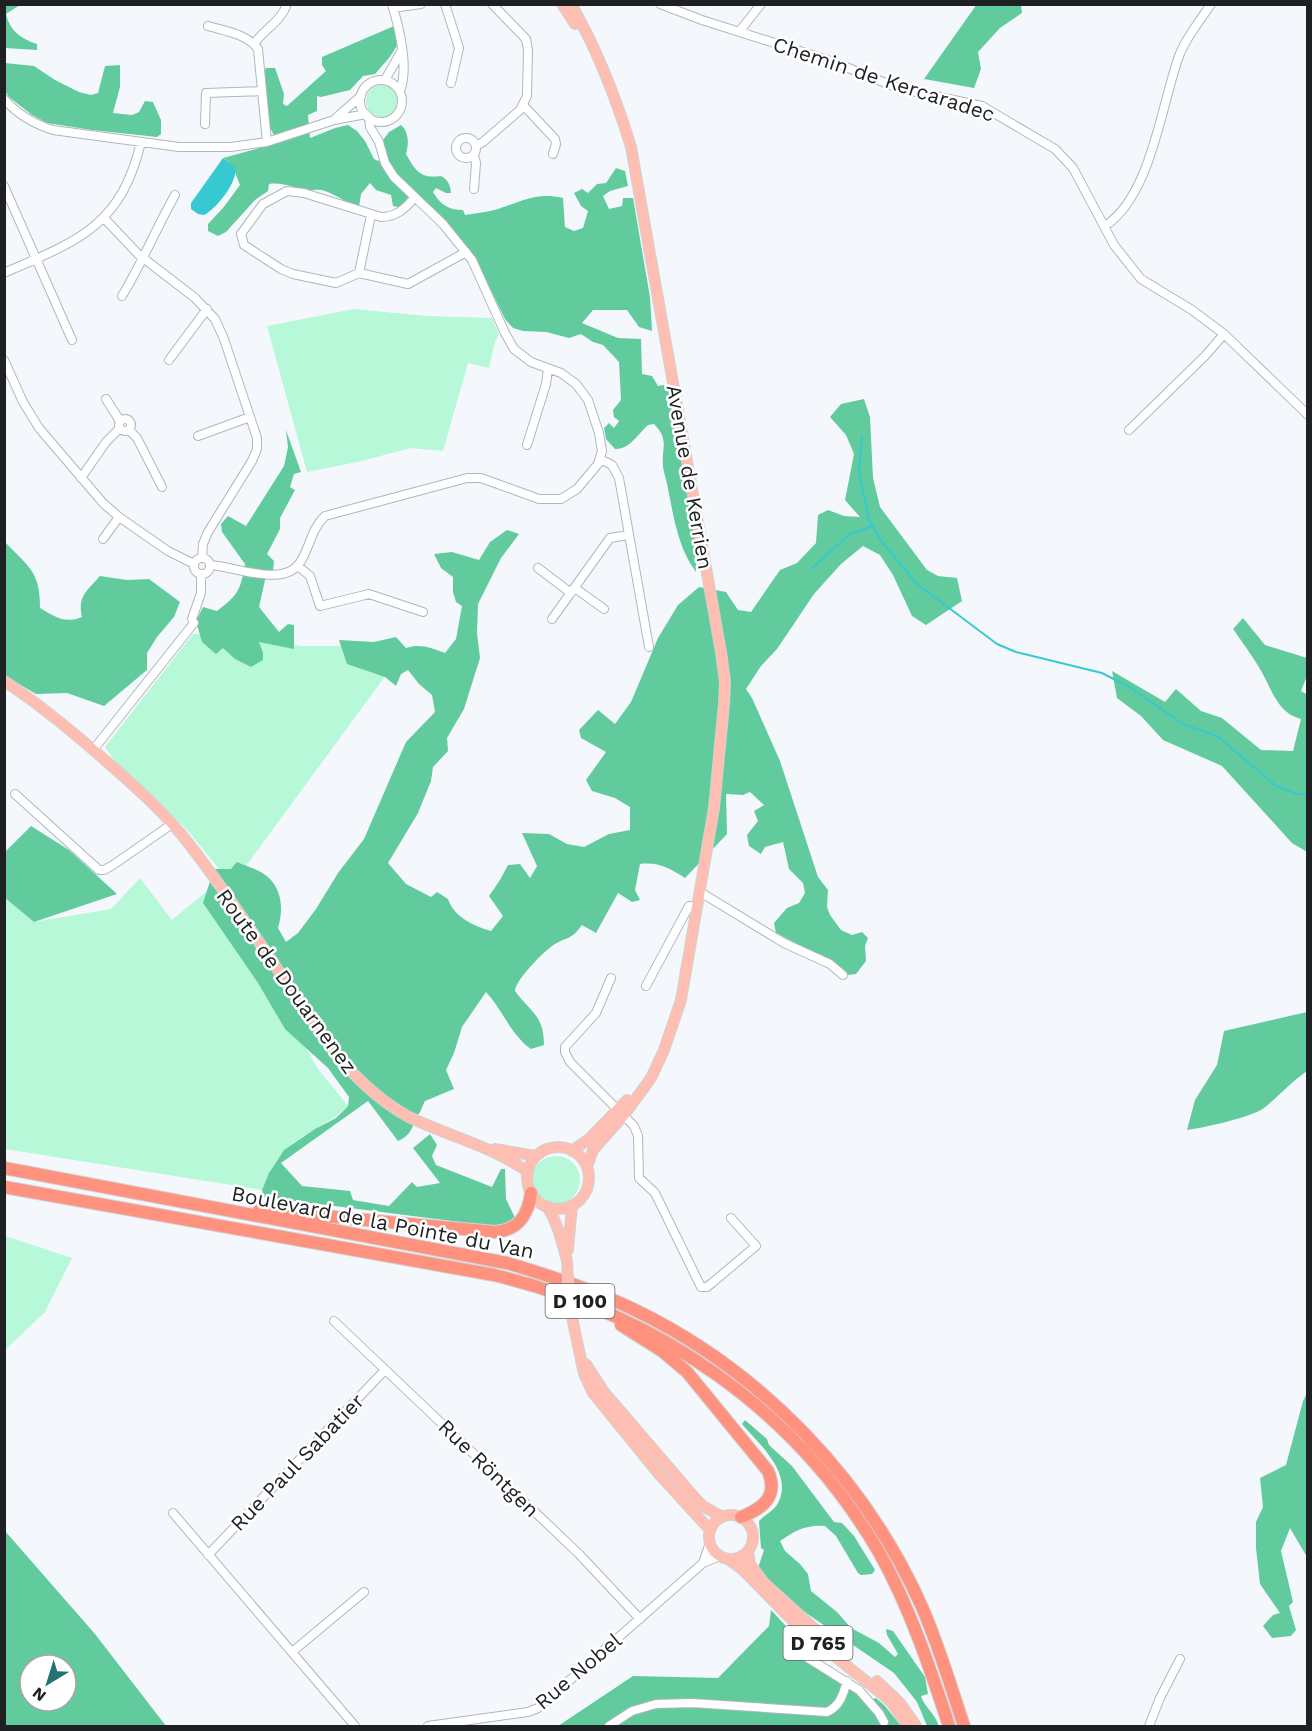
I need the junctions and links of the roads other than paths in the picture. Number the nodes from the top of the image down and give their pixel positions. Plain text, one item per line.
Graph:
1 (287, 4) edge
2 (421, 4) edge
3 (445, 4) edge
4 (492, 4) edge
5 (562, 4) edge
6 (571, 4) edge
7 (660, 4) edge
8 (761, 4) edge
9 (1211, 4) edge
10 (393, 6) edge
11 (208, 26) dead end
12 (739, 32) junction
13 (254, 44) junction
14 (401, 51) junction
15 (596, 54) junction
16 (385, 80) junction
17 (451, 83) dead end
18 (262, 91) junction
19 (400, 91) junction
20 (361, 95) junction
21 (4, 99) edge
22 (524, 106) junction
23 (367, 116) junction
24 (334, 120) junction
25 (384, 122) junction
26 (205, 124) dead end
27 (141, 142) junction
28 (267, 142) junction
29 (379, 142) junction
30 (477, 146) junction
31 (553, 154) dead end
32 (474, 155) junction
33 (4, 186) edge
34 (474, 189) dead end
35 (175, 195) dead end
36 (414, 198) junction
37 (371, 215) junction
38 (104, 218) junction
39 (1105, 226) junction
40 (466, 252) junction
41 (37, 259) junction
42 (143, 259) junction
43 (4, 273) edge
44 (359, 273) junction
45 (122, 296) dead end
46 (207, 309) junction
47 (1224, 334) junction
48 (72, 340) dead end
49 (169, 360) dead end
50 (5, 363) edge
51 (548, 369) junction
52 (106, 399) dead end
53 (1308, 415) edge
54 (250, 417) junction
55 (123, 427) junction
56 (1129, 430) dead end
57 (198, 436) dead end
58 (527, 445) dead end
59 (600, 459) junction
60 (81, 478) junction
61 (162, 487) dead end
62 (118, 517) junction
63 (628, 535) junction
64 (103, 539) dead end
65 (198, 561) junction
66 (210, 565) junction
67 (298, 566) junction
68 (538, 568) dead end
69 (201, 574) junction
70 (573, 591) junction
71 (604, 609) dead end
72 (423, 612) dead end
73 (552, 619) dead end
74 (649, 647) dead end
75 (4, 681) edge
76 (93, 750) junction
77 (15, 794) dead end
78 (172, 824) junction
79 (700, 892) junction
80 (697, 907) junction
81 (843, 975) dead end
82 (611, 978) dead end
83 (646, 986) dead end
84 (621, 1112) junction
85 (484, 1147) junction
86 (572, 1151) junction
87 (536, 1156) junction
88 (586, 1167) junction
89 (4, 1168) edge
90 (528, 1172) junction
91 (4, 1187) edge
92 (531, 1193) junction
93 (572, 1205) junction
94 (547, 1206) junction
95 (213, 1208) junction
96 (731, 1218) dead end
97 (567, 1261) junction
98 (524, 1282) junction
99 (334, 1321) dead end
100 (580, 1354) junction
101 (386, 1370) junction
102 (173, 1513) dead end
103 (722, 1517) junction
104 (741, 1517) junction
105 (710, 1530) junction
106 (710, 1543) junction
107 (748, 1551) junction
108 (208, 1555) junction
109 (724, 1557) junction
110 (703, 1563) junction
111 (364, 1592) dead end
112 (801, 1617) junction
113 (640, 1619) junction
114 (802, 1630) junction
115 (292, 1652) junction
116 (1180, 1659) dead end
117 (847, 1681) junction
118 (884, 1722) dead end
119 (355, 1726) edge
120 (428, 1726) edge
121 (609, 1726) edge
122 (908, 1726) edge
123 (916, 1726) edge
124 (949, 1726) edge
125 (964, 1726) edge
126 (1149, 1726) edge

1 - 13 street
2 - 10 street
3 - 17 street
4 - 22 street
5 - 15 main road, Avenue de Kerrien
6 - 15 main road, Avenue de Kerrien
7 - 12 street, Chemin de Kercaradec
8 - 12 street
9 - 39 street
10 - 14 street
11 - 13 street
12 - 39 street, Chemin de Kercaradec
13 - 18 street
14 - 16 street
14 - 19 street
15 - 79 main road, Avenue de Kerrien
16 - 19 street
16 - 20 street
18 - 26 street
18 - 28 street
19 - 25 street
20 - 23 street
20 - 24 street
21 - 27 street
22 - 30 street
22 - 31 street
23 - 24 street
23 - 25 street
23 - 29 street
24 - 28 street
25 - 29 street
27 - 28 street
27 - 38 street
29 - 36 street
30 - 32 street
30 - 32 street
32 - 34 street
33 - 41 street
35 - 42 street
36 - 37 street
36 - 40 street
37 - 44 street
37 - 44 street
38 - 41 street
38 - 42 street
39 - 47 street, Chemin de Kercaradec
40 - 44 street
40 - 51 street
41 - 43 street
41 - 48 street
42 - 45 street
42 - 46 street
46 - 49 street
46 - 54 street
47 - 53 street, Chemin de Kercaradec
47 - 56 street
50 - 60 street
51 - 58 street
51 - 59 street
52 - 55 street
54 - 57 street
54 - 65 street
55 - 60 street
55 - 61 street
59 - 63 street
59 - 67 street
60 - 62 street
62 - 64 street
62 - 65 street
63 - 70 street
63 - 74 street
65 - 66 street
65 - 69 street
66 - 67 street
66 - 69 street
67 - 72 street
68 - 70 street
69 - 76 street
70 - 71 street
70 - 73 street
75 - 76 main road, Route de Douarnenez
76 - 78 main road, Route de Douarnenez
77 - 78 street
78 - 85 main road, Route de Douarnenez
79 - 80 main road, Avenue de Kerrien
79 - 81 street
80 - 83 street
80 - 84 main road, Avenue de Kerrien
82 - 84 street
84 - 86 main road, Avenue de Kerrien
84 - 88 main road, Avenue de Kerrien
84 - 96 street
85 - 87 main road, Route de Douarnenez
85 - 90 main road, Route de Douarnenez
86 - 87 main road
86 - 88 main road
87 - 90 main road
88 - 93 main road
89 - 95 highway, Boulevard de la Pointe du Van / D 100
90 - 92 main road
91 - 98 highway, Boulevard de la Pointe du Van / D 100
92 - 94 main road
92 - 95 highway
93 - 94 main road
93 - 97 main road
94 - 97 main road
95 - 125 highway, Boulevard de la Pointe du Van / D 100
97 - 100 main road, bridge
98 - 104 highway
98 - 124 highway, Boulevard de la Pointe du Van / D 100
99 - 101 street, Rue Röntgen
100 - 103 main road
100 - 105 main road
101 - 108 street, Rue Paul Sabatier
101 - 113 street, Rue Röntgen
102 - 108 street
103 - 104 main road
103 - 105 main road
104 - 107 main road
105 - 106 main road
106 - 109 main road
106 - 110 street, Rue Nobel
107 - 109 main road
107 - 112 main road, D 765
108 - 115 street
109 - 110 street, Rue Nobel
109 - 114 main road, D 765
110 - 113 street, Rue Nobel
111 - 115 street
112 - 114 street
112 - 123 main road, D 765
113 - 120 street, Rue Nobel
114 - 117 street
114 - 122 main road, D 765
115 - 119 street
116 - 126 street
117 - 118 street
117 - 121 street

